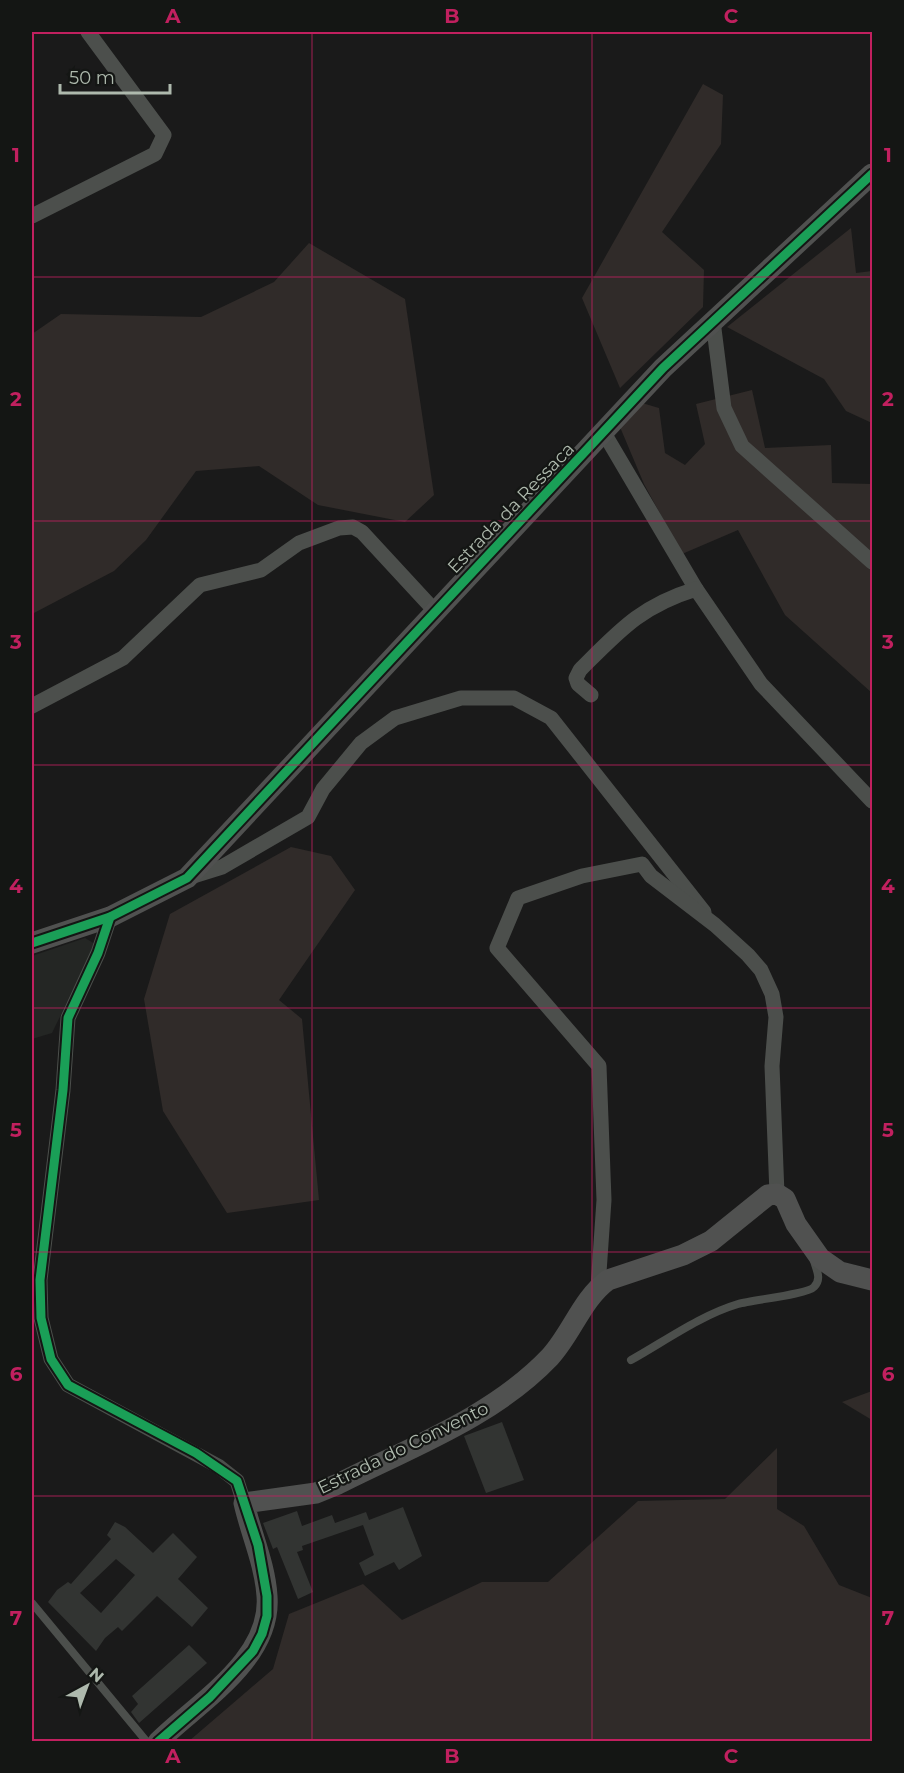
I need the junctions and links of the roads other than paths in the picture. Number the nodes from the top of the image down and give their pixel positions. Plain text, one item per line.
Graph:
1 (88, 32) edge
2 (873, 174) edge
3 (32, 216) edge
4 (713, 321) junction
5 (604, 433) junction
6 (873, 562) edge
7 (696, 589) junction
8 (435, 611) junction
9 (591, 695) dead end
10 (32, 706) edge
11 (873, 801) edge
12 (187, 878) junction
13 (110, 916) junction
14 (715, 925) junction
15 (32, 943) edge
16 (777, 1194) junction
17 (812, 1250) junction
18 (873, 1280) edge
19 (598, 1287) junction
20 (631, 1360) dead end
21 (244, 1503) junction
22 (32, 1603) edge
23 (157, 1741) edge
24 (147, 1742) edge

1 - 3 street
2 - 4 street, Estrada da Ressaca
4 - 5 street, Estrada da Ressaca
4 - 6 street
5 - 7 street
5 - 8 street, Estrada da Ressaca
7 - 9 street
7 - 11 street
8 - 10 street
8 - 12 street, Estrada da Ressaca
12 - 13 street
12 - 14 street
13 - 15 street
13 - 21 street
14 - 16 street
14 - 19 street
16 - 17 street
16 - 19 street
17 - 18 street
17 - 20 lane
19 - 21 street, Estrada do Convento
21 - 23 street
22 - 24 lane

